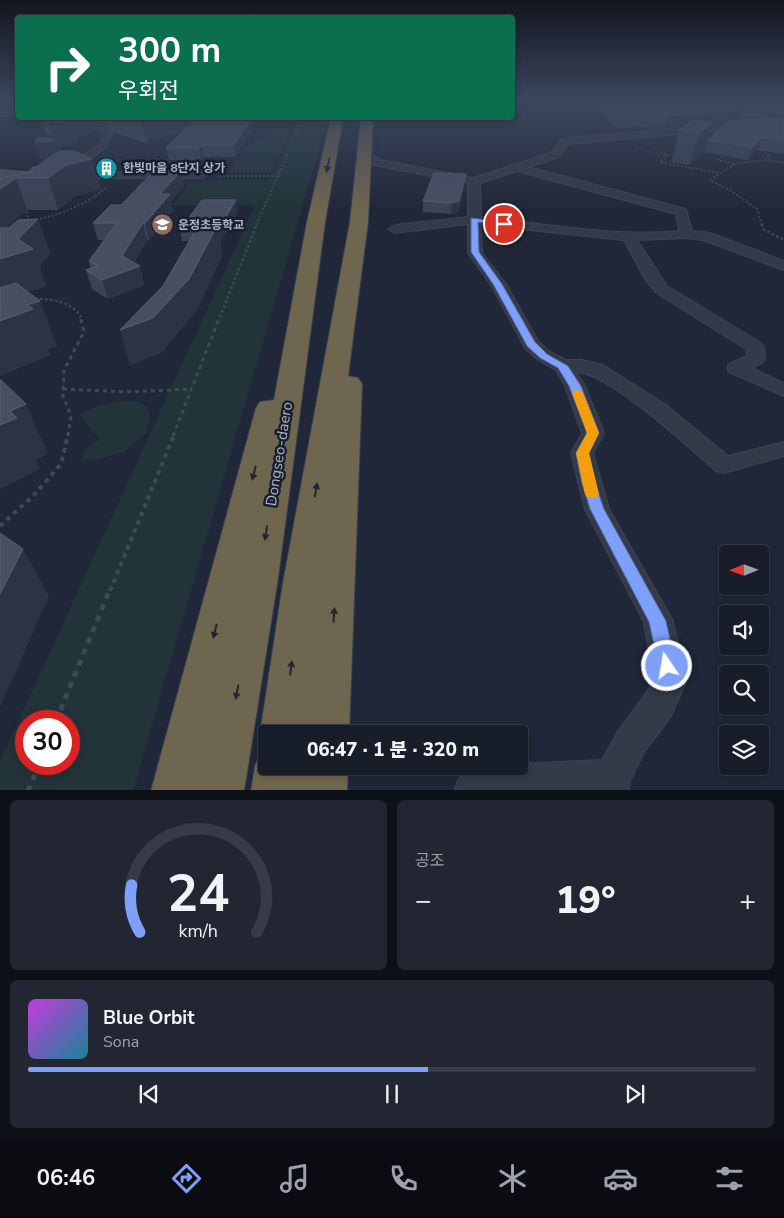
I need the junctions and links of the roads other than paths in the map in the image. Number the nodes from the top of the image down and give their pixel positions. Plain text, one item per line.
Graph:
1 (107, 137) edge
2 (349, 137) edge
3 (364, 137) edge
4 (612, 137) edge
5 (708, 137) edge
6 (714, 137) edge
7 (377, 166) junction
8 (519, 168) junction
9 (60, 175) junction
10 (202, 175) dead end
11 (474, 181) junction
12 (23, 203) road end
13 (474, 220) junction
14 (316, 222) junction
15 (358, 222) junction
16 (395, 229) dead end
17 (686, 234) junction
18 (628, 236) junction
19 (784, 266) edge
20 (562, 366) junction
21 (784, 390) edge
22 (784, 449) edge
23 (284, 725) edge
24 (327, 725) edge
25 (278, 775) edge
26 (323, 775) edge
27 (612, 784) edge
28 (176, 790) edge
29 (219, 790) edge
30 (276, 790) edge
31 (322, 790) edge
32 (472, 790) edge

1 - 9 street
2 -> 14 highway, Dongseo-daero
3 - 7 highway
4 - 8 street
5 - 6 street
7 - 11 street
7 - 15 highway
8 - 11 street
8 - 17 street
9 - 10 street
9 - 12 street
11 - 13 street
13 - 16 street
13 - 18 street
13 - 20 street
14 -> 28 highway
14 -> 29 highway, Dongseo-daero
23 -> 15 highway
24 -> 15 highway
17 - 18 street
17 - 19 street
18 - 21 street
20 - 22 street
20 - 27 street
25 - 30 highway
26 - 31 highway
27 - 32 street

